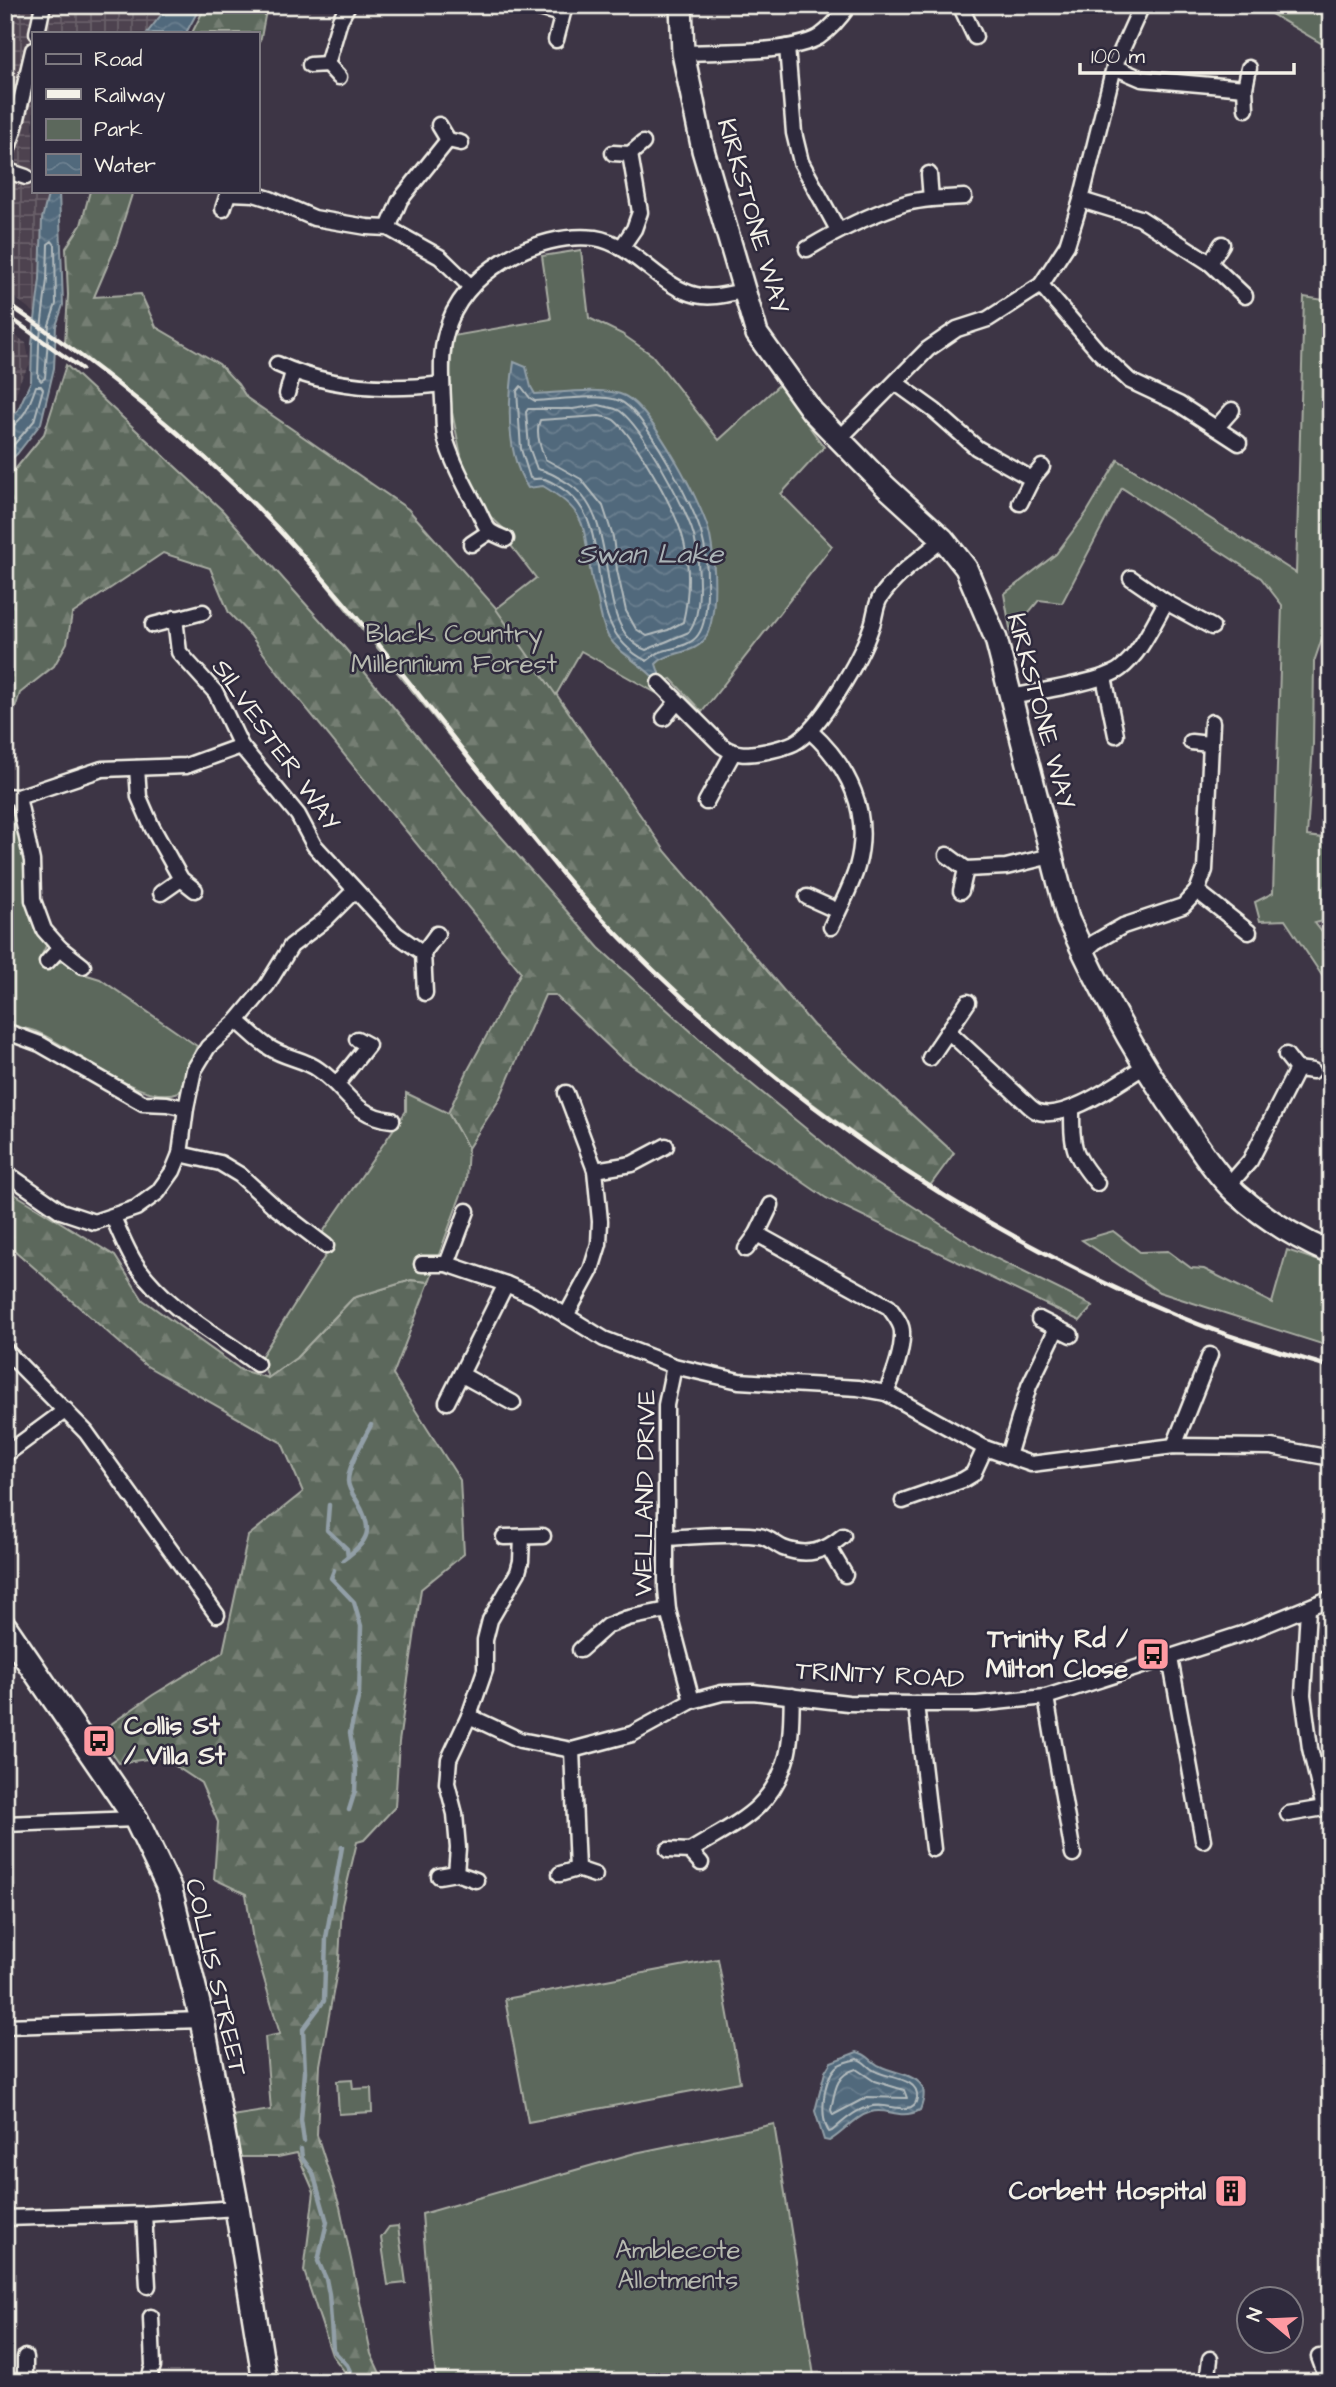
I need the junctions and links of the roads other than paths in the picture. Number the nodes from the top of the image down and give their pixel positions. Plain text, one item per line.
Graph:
1 (43, 5) edge
2 (348, 5) edge
3 (681, 5) edge
4 (849, 5) edge
5 (960, 5) edge
6 (1142, 5) edge
7 (536, 8) dead end
8 (563, 10) edge
9 (37, 32) edge
10 (975, 37) dead end
11 (556, 40) dead end
12 (787, 47) junction
13 (683, 53) junction
14 (32, 55) edge
15 (327, 64) junction
16 (310, 65) dead end
17 (1114, 67) junction
18 (1249, 68) dead end
19 (339, 76) dead end
20 (1244, 88) junction
21 (1246, 109) dead end
22 (439, 125) dead end
23 (643, 143) dead end
24 (612, 153) dead end
25 (629, 154) junction
26 (5, 157) edge
27 (5, 170) edge
28 (929, 174) dead end
29 (26, 177) dead end
30 (230, 192) edge
31 (964, 197) dead end
32 (931, 199) junction
33 (1081, 200) junction
34 (223, 209) dead end
35 (388, 229) junction
36 (838, 230) junction
37 (1222, 244) dead end
38 (621, 248) junction
39 (807, 249) dead end
40 (1210, 263) junction
41 (1041, 285) junction
42 (471, 287) junction
43 (743, 291) junction
44 (1245, 296) dead end
45 (277, 364) dead end
46 (293, 372) junction
47 (896, 383) junction
48 (442, 384) junction
49 (287, 394) dead end
50 (1232, 410) dead end
51 (1216, 428) junction
52 (838, 440) junction
53 (1239, 443) dead end
54 (1042, 467) dead end
55 (1032, 479) junction
56 (1020, 503) dead end
57 (489, 532) junction
58 (506, 539) dead end
59 (943, 539) junction
60 (471, 544) dead end
61 (1132, 578) dead end
62 (1166, 602) junction
63 (203, 611) dead end
64 (175, 618) junction
65 (153, 625) dead end
66 (1212, 627) dead end
67 (1104, 677) junction
68 (659, 683) dead end
69 (1011, 697) junction
70 (677, 702) junction
71 (664, 718) dead end
72 (1212, 722) dead end
73 (810, 730) junction
74 (1116, 735) dead end
75 (1191, 742) dead end
76 (1209, 744) junction
77 (242, 746) junction
78 (733, 753) junction
79 (137, 768) junction
80 (12, 796) edge
81 (706, 802) dead end
82 (947, 855) dead end
83 (1051, 856) junction
84 (966, 869) junction
85 (181, 879) junction
86 (195, 890) dead end
87 (355, 890) junction
88 (961, 891) dead end
89 (1198, 891) junction
90 (161, 893) dead end
91 (807, 897) dead end
92 (838, 911) junction
93 (831, 927) dead end
94 (1249, 932) dead end
95 (437, 934) dead end
96 (60, 948) junction
97 (423, 953) junction
98 (1083, 953) junction
99 (47, 962) dead end
100 (83, 966) dead end
101 (425, 993) dead end
102 (968, 1002) dead end
103 (237, 1021) junction
104 (5, 1031) edge
105 (948, 1031) junction
106 (357, 1039) dead end
107 (1286, 1055) dead end
108 (930, 1058) dead end
109 (1145, 1066) junction
110 (1297, 1069) junction
111 (1313, 1071) dead end
112 (337, 1084) junction
113 (566, 1093) dead end
114 (186, 1108) junction
115 (1072, 1108) junction
116 (392, 1120) dead end
117 (666, 1146) dead end
118 (180, 1154) junction
119 (595, 1170) junction
120 (7, 1173) edge
121 (1097, 1183) dead end
122 (1229, 1185) junction
123 (771, 1205) dead end
124 (467, 1211) dead end
125 (113, 1217) junction
126 (757, 1234) junction
127 (326, 1246) dead end
128 (746, 1249) dead end
129 (1331, 1254) edge
130 (422, 1264) dead end
131 (447, 1264) junction
132 (506, 1284) junction
133 (566, 1316) junction
134 (1039, 1319) dead end
135 (1058, 1328) junction
136 (1071, 1335) dead end
137 (5, 1350) edge
138 (1210, 1355) dead end
139 (257, 1364) dead end
140 (674, 1366) junction
141 (462, 1375) junction
142 (886, 1393) junction
143 (447, 1402) dead end
144 (513, 1403) dead end
145 (66, 1410) junction
146 (1174, 1446) junction
147 (985, 1448) junction
148 (5, 1455) edge
149 (1009, 1456) junction
150 (1331, 1458) edge
151 (903, 1501) dead end
152 (522, 1536) junction
153 (543, 1536) dead end
154 (843, 1536) dead end
155 (504, 1537) dead end
156 (666, 1538) junction
157 (829, 1548) junction
158 (845, 1575) dead end
159 (1331, 1598) edge
160 (1308, 1609) junction
161 (668, 1610) junction
162 (217, 1615) dead end
163 (5, 1627) edge
164 (580, 1650) dead end
165 (1170, 1658) junction
166 (792, 1696) junction
167 (1046, 1697) junction
168 (692, 1701) junction
169 (916, 1704) junction
170 (469, 1716) junction
171 (572, 1749) junction
172 (1288, 1814) dead end
173 (136, 1819) junction
174 (5, 1824) edge
175 (1203, 1840) dead end
176 (933, 1849) dead end
177 (668, 1850) dead end
178 (690, 1851) junction
179 (1073, 1854) dead end
180 (701, 1863) dead end
181 (577, 1870) junction
182 (456, 1874) junction
183 (560, 1874) dead end
184 (595, 1875) dead end
185 (439, 1876) dead end
186 (476, 1880) dead end
187 (202, 2020) junction
188 (5, 2025) edge
189 (237, 2208) junction
190 (144, 2214) junction
191 (5, 2218) edge
192 (148, 2286) dead end
193 (151, 2317) dead end
194 (25, 2357) dead end
195 (1319, 2357) dead end
196 (1210, 2359) dead end
197 (25, 2382) edge
198 (148, 2382) edge
199 (265, 2382) edge
200 (1207, 2382) edge
201 (1328, 2382) edge

1 - 9 street
2 - 15 street
3 - 13 street, KIRKSTONE WAY
4 - 12 street
5 - 10 street
6 - 17 street
7 - 8 street
8 - 11 street
12 - 13 street
12 - 36 street
13 - 43 street, KIRKSTONE WAY
14 - 26 street
15 - 16 street
15 - 19 street
17 - 20 street
17 - 33 street
18 - 20 street
20 - 21 street
22 - 35 street
23 - 25 street
24 - 25 street
25 - 38 street
27 - 29 street
28 - 32 street
30 - 34 street
30 - 35 street
31 - 32 street
32 - 36 street
33 - 40 street
33 - 41 street
35 - 42 street
36 - 39 street
37 - 40 street
38 - 42 street
38 - 43 street
40 - 44 street
41 - 47 street
41 - 51 street
42 - 48 street
43 - 52 street, KIRKSTONE WAY
45 - 46 street
46 - 48 street
46 - 49 street
47 - 52 street
47 - 55 street
48 - 57 street
50 - 51 street
51 - 53 street
52 - 59 street, KIRKSTONE WAY
54 - 55 street
55 - 56 street
57 - 58 street
57 - 60 street
59 - 69 street, KIRKSTONE WAY
59 - 73 street
61 - 62 street
62 - 66 street
62 - 67 street
63 - 64 street
64 - 65 street
64 - 77 street, SILVESTER WAY
67 - 69 street
67 - 74 street
68 - 70 street
69 - 83 street, KIRKSTONE WAY
70 - 71 street
70 - 78 street
72 - 76 street
73 - 78 street
73 - 92 street
75 - 76 street
76 - 89 street
77 - 79 street
77 - 87 street, SILVESTER WAY
78 - 81 street
79 - 80 street
79 - 85 street
80 - 96 street
82 - 84 street
83 - 84 street
83 - 98 street, KIRKSTONE WAY
84 - 88 street
85 - 86 street
85 - 90 street
87 - 97 street, SILVESTER WAY
87 - 103 street
89 - 94 street
89 - 98 street
91 - 92 street
92 - 93 street
95 - 97 street
96 - 99 street
96 - 100 street
97 - 101 street
98 - 109 street, KIRKSTONE WAY
102 - 105 street
103 - 112 street
103 - 114 street
104 - 114 street
105 - 108 street
105 - 115 street
106 - 112 street
107 - 110 street
109 - 115 street
109 - 122 street, KIRKSTONE WAY
110 - 111 street
110 - 122 street
112 - 116 street
113 - 119 street
114 - 118 street
115 - 121 street
117 - 119 street
118 - 125 street
118 - 127 street
119 - 133 street
120 - 125 street
122 - 129 street, KIRKSTONE WAY
123 - 126 street
124 - 131 street
125 - 139 street
126 - 128 street
126 - 142 street
130 - 131 street
131 - 132 street
132 - 133 street
132 - 141 street
133 - 140 street
134 - 135 street
135 - 136 street
135 - 149 street
137 - 145 street
138 - 146 street
140 - 142 street
140 - 156 street, WELLAND DRIVE
141 - 143 street
141 - 144 street
142 - 147 street
145 - 148 street
145 - 162 street
146 - 149 street
146 - 150 street
147 - 149 street
147 - 151 street
152 - 153 street
152 - 155 street
152 - 170 street
154 - 157 street
156 - 157 street
156 - 161 street, WELLAND DRIVE
157 - 158 street
159 - 160 street, TRINITY ROAD
160 - 165 street, TRINITY ROAD
160 - 172 street
161 - 164 street
161 - 168 street, WELLAND DRIVE
163 - 173 main road, COLLIS STREET
165 - 167 street, TRINITY ROAD
165 - 175 street
166 - 168 street, TRINITY ROAD
166 - 169 street, TRINITY ROAD
166 - 178 street
167 - 169 street, TRINITY ROAD
167 - 179 street
168 - 171 street, TRINITY ROAD
169 - 176 street
170 - 171 street, TRINITY ROAD
170 - 182 street
171 - 181 street
173 - 174 street
173 - 187 main road, COLLIS STREET
177 - 178 street
178 - 180 street
181 - 183 street
181 - 184 street
182 - 185 street
182 - 186 street
187 - 188 street
187 - 189 main road, COLLIS STREET
189 - 190 street
189 - 199 main road, COLLIS STREET
190 - 191 street
190 - 192 street
193 - 198 street
194 - 197 street
195 - 201 street
196 - 200 street

